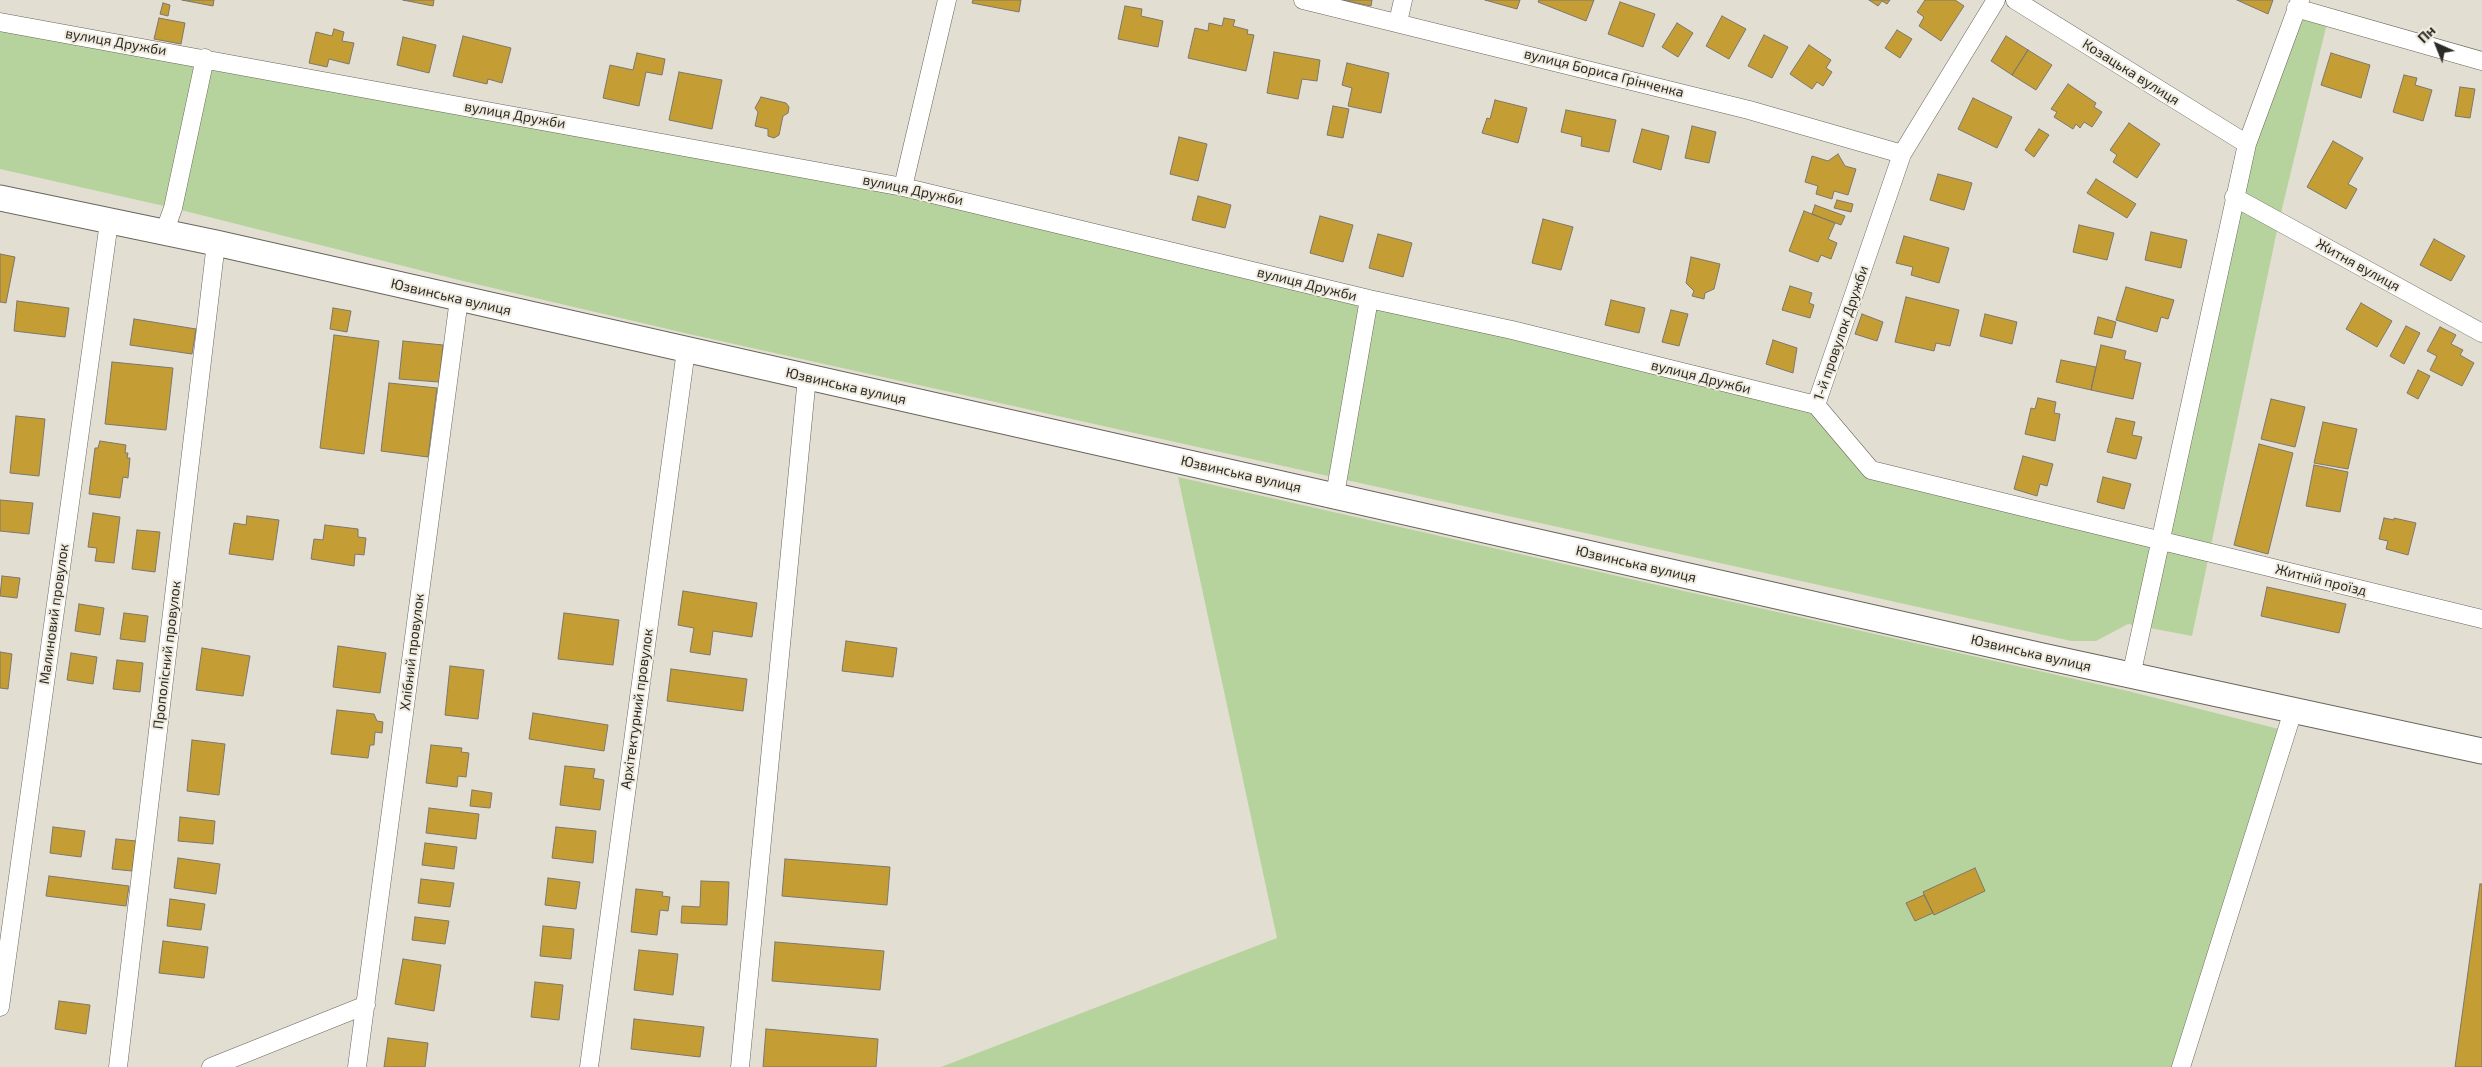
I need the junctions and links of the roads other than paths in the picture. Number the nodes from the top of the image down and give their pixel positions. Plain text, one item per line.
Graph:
1 (947, 0) edge
2 (1303, 0) edge
3 (1403, 0) edge
4 (1996, 0) edge
5 (2015, 0) edge
6 (2298, 4) edge
7 (0, 22) edge
8 (1398, 22) junction
9 (205, 58) junction
10 (2482, 61) edge
11 (2247, 144) junction
12 (1902, 154) junction
13 (903, 187) junction
14 (2234, 197) junction
15 (0, 198) edge
16 (109, 222) junction
17 (164, 233) junction
18 (216, 243) junction
19 (459, 299) junction
20 (1369, 300) junction
21 (2482, 333) edge
22 (686, 350) junction
23 (807, 377) junction
24 (1816, 405) junction
25 (1335, 495) junction
26 (2160, 540) junction
27 (2482, 619) edge
28 (2132, 676) junction
29 (2294, 711) junction
30 (2482, 751) edge
31 (366, 1004) junction
32 (0, 1007) edge
33 (118, 1067) edge
34 (211, 1067) edge
35 (357, 1067) edge
36 (589, 1067) edge
37 (740, 1067) edge
38 (2181, 1067) edge

1 - 13 street
2 - 8 street, вулиця Бориса Грінченка
3 - 8 street
4 - 12 street, 1-й провулок Дружби
5 - 11 street, Козацька вулиця
6 - 10 street
6 - 11 street
7 - 9 street, вулиця Дружби
8 - 12 street, вулиця Бориса Грінченка
9 - 13 street, вулиця Дружби
9 - 17 street
11 - 14 street
12 - 24 street, 1-й провулок Дружби
13 - 20 street, вулиця Дружби
14 - 21 street, Житня вулиця
14 - 26 street
15 - 16 main road, Юзвинська вулиця
16 - 17 main road, Юзвинська вулиця
16 - 32 street, Малиновий провулок
17 - 18 main road, Юзвинська вулиця
18 - 19 main road, Юзвинська вулиця
18 - 33 street, Прополісний провулок
19 - 22 main road, Юзвинська вулиця
19 - 31 street, Хлібний провулок
20 - 24 street, вулиця Дружби
20 - 25 street
22 - 23 main road, Юзвинська вулиця
22 - 36 street, Архітектурний провулок
23 - 25 main road, Юзвинська вулиця
23 - 37 street
24 - 26 street, 1-й провулок Дружби
25 - 28 main road, Юзвинська вулиця
26 - 27 street, Житній проїзд
26 - 28 street
28 - 29 main road, Юзвинська вулиця
29 - 30 main road, Юзвинська вулиця
29 - 38 street
31 - 34 street
31 - 35 street, Хлібний провулок

